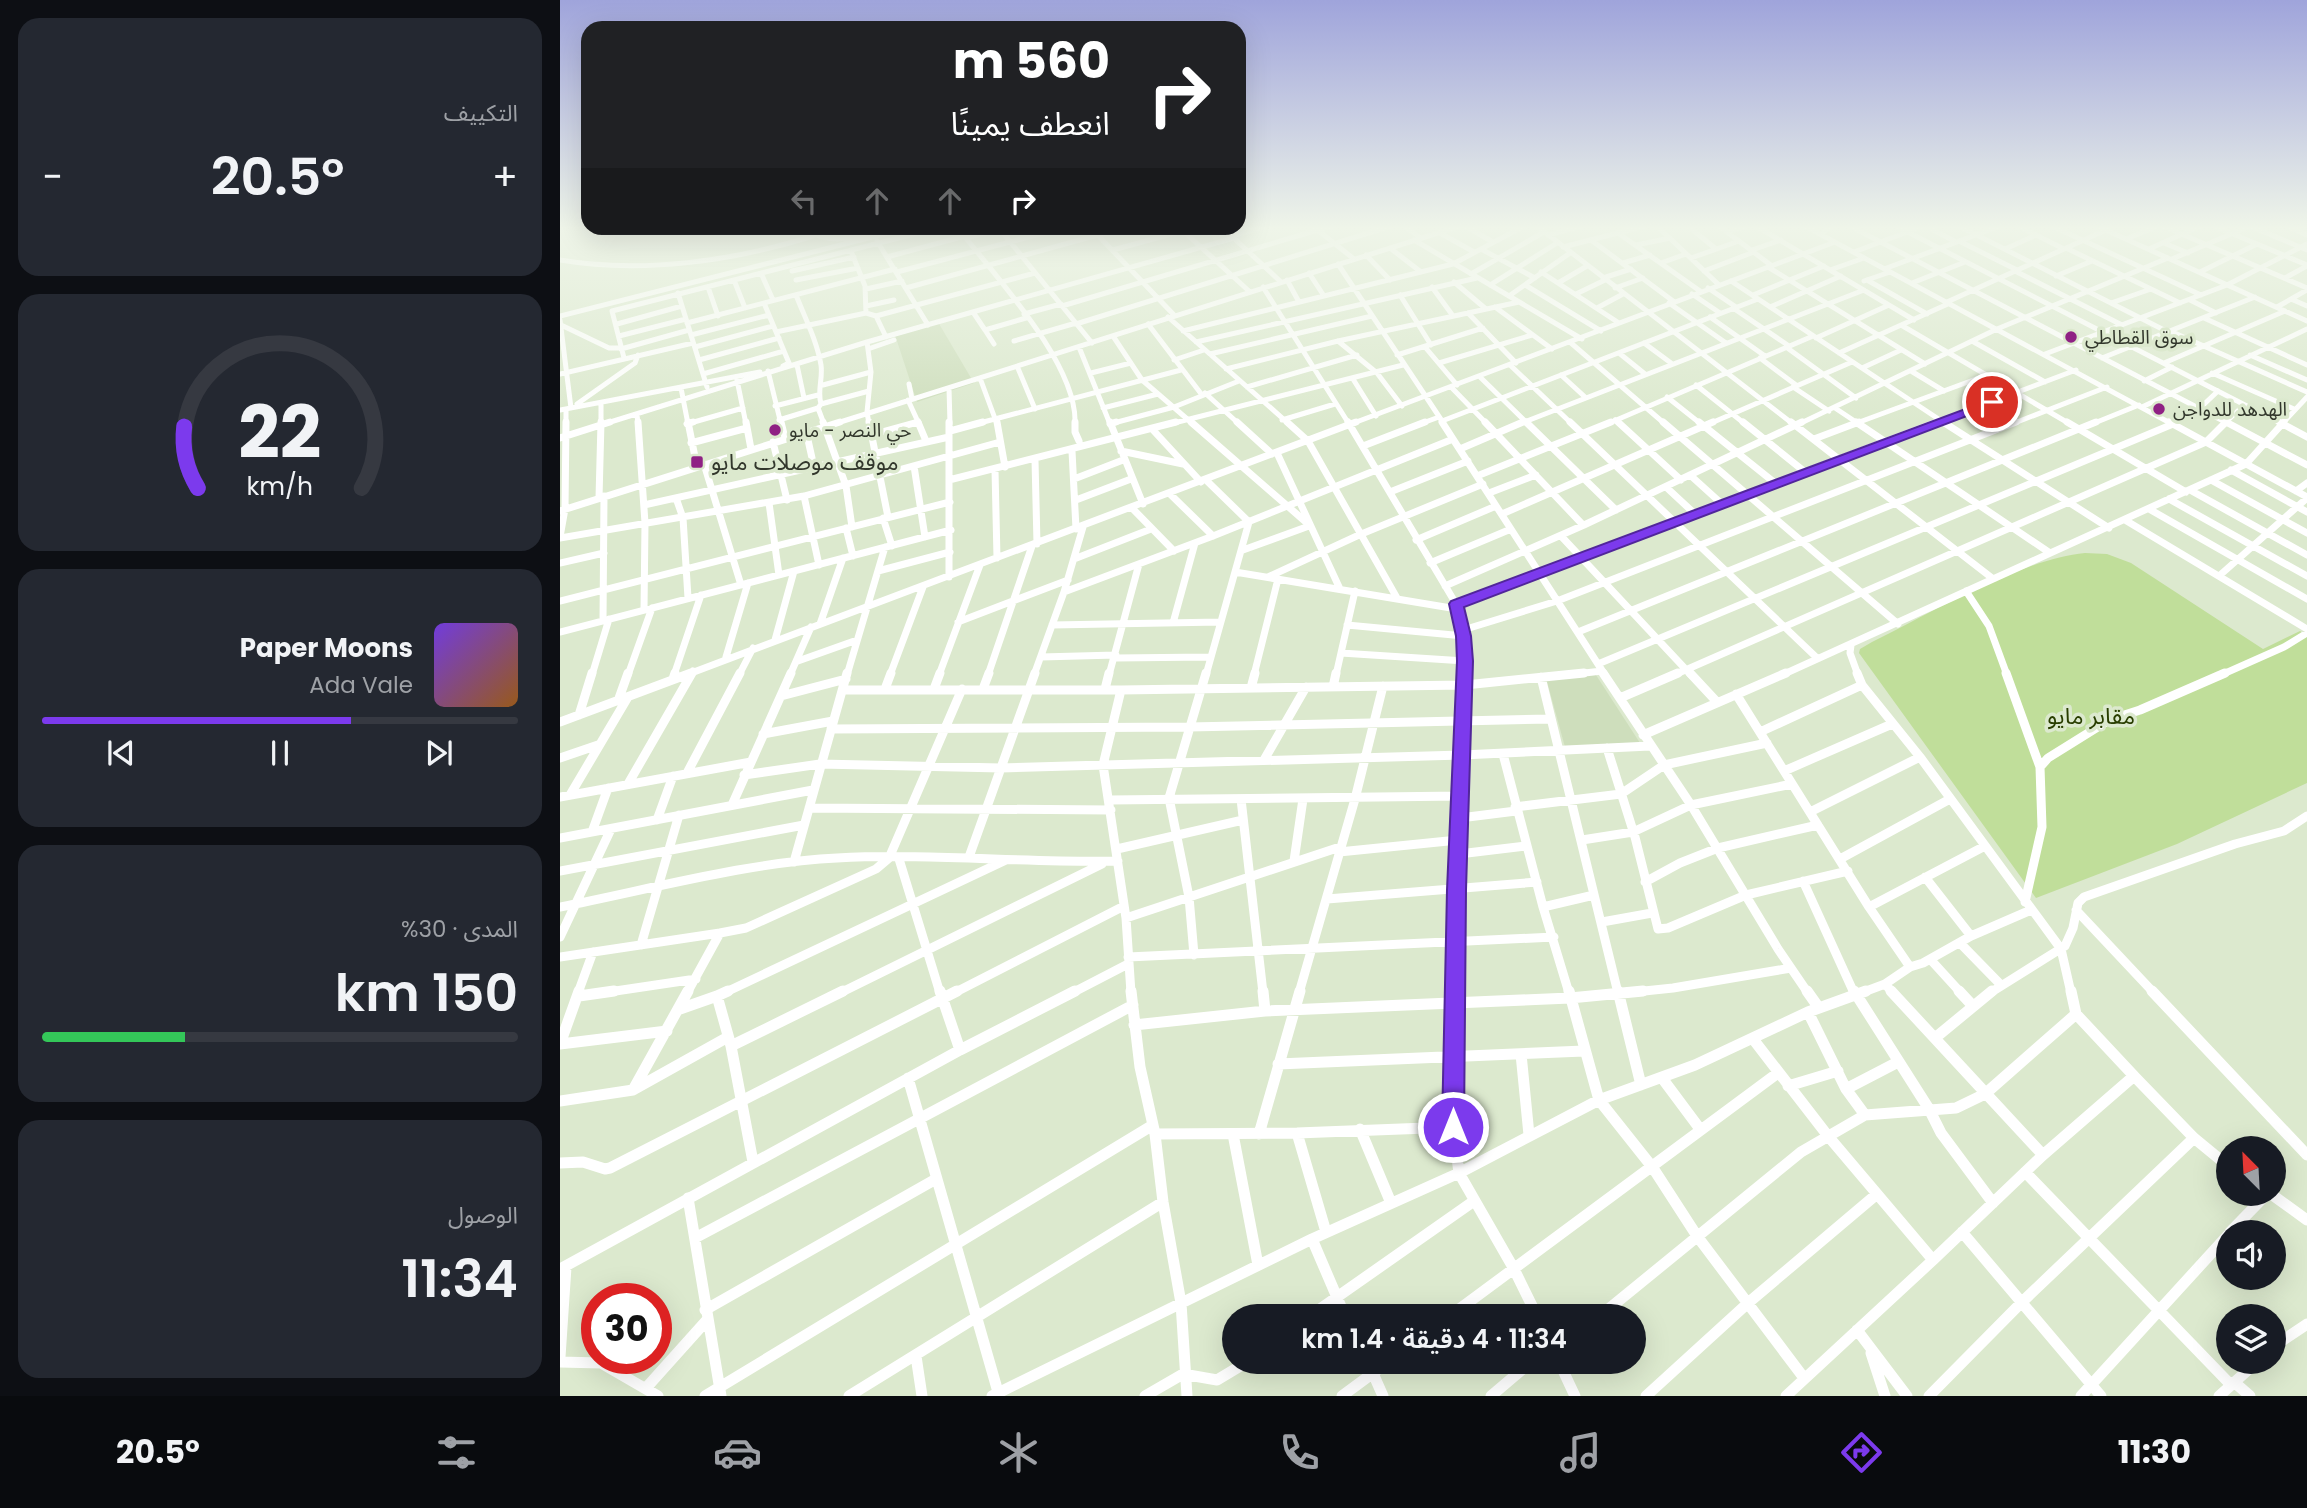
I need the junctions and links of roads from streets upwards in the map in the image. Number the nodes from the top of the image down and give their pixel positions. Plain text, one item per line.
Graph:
1 (658, 291) edge
2 (678, 291) edge
3 (692, 291) edge
4 (709, 291) edge
5 (738, 291) edge
6 (769, 291) edge
7 (810, 291) edge
8 (866, 291) edge
9 (908, 291) edge
10 (968, 291) edge
11 (1005, 291) edge
12 (1047, 291) edge
13 (1051, 291) edge
14 (1112, 291) edge
15 (1150, 291) edge
16 (1181, 291) edge
17 (1266, 291) edge
18 (1291, 291) edge
19 (1321, 291) edge
20 (1345, 291) edge
21 (1356, 291) edge
22 (1416, 291) edge
23 (1432, 291) edge
24 (1465, 291) edge
25 (1501, 291) edge
26 (1516, 291) edge
27 (1535, 291) edge
28 (1571, 291) edge
29 (1581, 291) edge
30 (1619, 291) edge
31 (1658, 291) edge
32 (1700, 291) edge
33 (1712, 291) edge
34 (1746, 291) edge
35 (1767, 291) edge
36 (1807, 291) joint
37 (1861, 291) edge
38 (1866, 291) edge
39 (1887, 291) edge
40 (1927, 291) edge
41 (1971, 291) joint
42 (2022, 291) edge
43 (2055, 291) edge
44 (2087, 291) joint
45 (2145, 291) edge
46 (2155, 291) edge
47 (2193, 291) edge
48 (2211, 291) edge
49 (2241, 291) edge
50 (2304, 291) edge
51 (1250, 292) edge
52 (799, 294) junction
53 (1576, 294) junction
54 (1623, 294) junction
55 (1692, 294) junction
56 (678, 295) junction
57 (1399, 295) junction
58 (2201, 295) junction
59 (1324, 296) junction
60 (1509, 296) junction
61 (1755, 297) junction
62 (2255, 297) junction
63 (632, 298) junction
64 (1157, 299) junction
65 (2070, 299) junction
66 (2291, 299) junction
67 (773, 300) junction
68 (894, 300) dead end
69 (2190, 300) junction
70 (1014, 302) junction
71 (1299, 302) junction
72 (1519, 302) junction
73 (1671, 302) junction
74 (764, 303) junction
75 (1364, 303) junction
76 (1949, 303) junction
77 (2111, 303) junction
78 (2180, 303) junction
79 (917, 305) junction
80 (1062, 305) junction
81 (1830, 305) junction
82 (1889, 305) junction
83 (633, 306) junction
84 (682, 306) junction
85 (2052, 306) junction
86 (2307, 306) edge
87 (1494, 307) junction
88 (1770, 307) junction
89 (2277, 307) junction
90 (745, 308) junction
91 (1278, 308) junction
92 (1597, 308) junction
93 (1735, 308) junction
94 (866, 309) junction
95 (1486, 309) junction
96 (1645, 311) junction
97 (2285, 311) junction
98 (973, 312) junction
99 (1468, 313) junction
100 (1720, 313) junction
101 (2216, 313) junction
102 (1927, 314) junction
103 (769, 315) junction
104 (718, 316) junction
105 (876, 316) junction
106 (1025, 316) junction
107 (1171, 316) junction
108 (1372, 316) junction
109 (1453, 316) junction
110 (1710, 317) junction
111 (2023, 318) junction
112 (2140, 318) junction
113 (2204, 318) junction
114 (1854, 320) junction
115 (1914, 320) junction
116 (560, 321) edge
117 (1285, 321) junction
118 (1791, 321) junction
119 (2307, 321) edge
120 (1695, 322) junction
121 (1076, 323) junction
122 (1619, 323) junction
123 (617, 324) junction
124 (806, 324) junction
125 (1148, 324) junction
126 (1418, 324) junction
127 (928, 325) junction
128 (2122, 325) junction
129 (1901, 326) junction
130 (688, 327) junction
131 (1483, 328) junction
132 (1999, 329) junction
133 (2307, 329) edge
134 (985, 330) junction
135 (1765, 330) junction
136 (1183, 331) junction
137 (1601, 331) junction
138 (1671, 331) junction
139 (776, 332) junction
140 (1382, 332) junction
141 (2102, 332) junction
142 (2169, 332) junction
143 (2235, 332) junction
144 (1038, 333) junction
145 (1293, 333) junction
146 (1531, 335) junction
147 (619, 336) junction
148 (1113, 336) junction
149 (1879, 336) junction
150 (891, 337) junction
151 (1815, 337) junction
152 (1740, 338) junction
153 (1582, 339) junction
154 (1014, 341) dead end
155 (1338, 341) junction
156 (1972, 341) junction
157 (1092, 342) junction
158 (1196, 342) junction
159 (1571, 343) junction
160 (1644, 343) junction
161 (1726, 343) junction
162 (2072, 343) junction
163 (994, 344) dead end
164 (694, 345) junction
165 (1499, 345) junction
166 (868, 346) junction
167 (1428, 346) junction
168 (1079, 347) junction
169 (1787, 347) junction
170 (2132, 347) junction
171 (2204, 347) junction
172 (2266, 347) junction
173 (620, 348) junction
174 (898, 349) dead end
175 (1552, 349) junction
176 (1303, 350) junction
177 (1901, 350) junction
178 (784, 351) junction
179 (1207, 352) junction
180 (1619, 353) junction
181 (1699, 353) junction
182 (1839, 353) junction
183 (1949, 353) junction
184 (2045, 354) junction
185 (638, 355) junction
186 (1055, 355) junction
187 (1357, 355) junction
188 (1397, 355) junction
189 (2250, 355) junction
190 (820, 357) junction
191 (1763, 357) junction
192 (624, 358) junction
193 (2102, 358) junction
194 (699, 360) junction
195 (1174, 360) junction
196 (1594, 362) junction
197 (1852, 362) junction
198 (2236, 362) junction
199 (1131, 363) junction
200 (1439, 363) junction
201 (1671, 363) junction
202 (2164, 363) junction
203 (2305, 363) edge
204 (1513, 364) junction
205 (797, 365) junction
206 (1403, 365) junction
207 (1925, 365) junction
208 (1017, 366) junction
209 (2172, 367) junction
210 (1314, 368) junction
211 (1862, 368) junction
212 (1226, 369) junction
213 (1181, 370) junction
214 (2076, 370) junction
215 (1911, 371) junction
216 (871, 372) junction
217 (1725, 372) junction
218 (768, 373) junction
219 (1091, 373) junction
220 (1377, 373) junction
221 (2212, 373) junction
222 (563, 374) edge
223 (703, 374) junction
224 (1645, 374) junction
225 (1823, 374) junction
226 (1560, 375) junction
227 (1987, 375) junction
228 (1480, 377) junction
229 (980, 378) junction
230 (1353, 379) junction
231 (737, 380) junction
232 (1142, 380) junction
233 (2307, 380) edge
234 (1240, 381) junction
235 (2144, 381) junction
236 (2199, 381) junction
237 (2045, 382) junction
238 (706, 383) junction
239 (823, 384) junction
240 (909, 384) dead end
241 (1619, 384) junction
242 (1696, 384) junction
243 (1884, 384) junction
244 (1325, 386) junction
245 (1454, 386) junction
246 (1531, 386) junction
247 (1794, 386) junction
248 (1247, 387) junction
249 (2107, 387) junction
250 (681, 388) junction
251 (949, 388) junction
252 (869, 391) junction
253 (1944, 391) junction
254 (2218, 391) junction
255 (708, 392) junction
256 (2307, 392) edge
257 (1097, 393) junction
258 (2017, 393) junction
259 (1158, 394) junction
260 (1203, 394) junction
261 (818, 395) junction
262 (2172, 395) junction
263 (1424, 397) junction
264 (1585, 397) junction
265 (1667, 397) junction
266 (2307, 397) edge
267 (804, 398) junction
268 (1503, 398) junction
269 (1856, 398) junction
270 (910, 399) junction
271 (1070, 399) junction
272 (682, 400) junction
273 (1761, 400) junction
274 (1261, 402) junction
275 (601, 403) junction
276 (1913, 403) junction
277 (1335, 404) junction
278 (2244, 405) junction
279 (775, 406) junction
280 (820, 406) junction
281 (1402, 406) junction
282 (1645, 406) junction
283 (2141, 406) junction
284 (1174, 407) junction
285 (567, 408) edge
286 (743, 408) junction
287 (1102, 408) junction
288 (1035, 409) junction
289 (1473, 409) junction
290 (1555, 409) junction
291 (1832, 409) junction
292 (2199, 409) junction
293 (2294, 410) junction
294 (1225, 411) junction
295 (2048, 411) junction
296 (867, 412) junction
297 (1731, 413) junction
298 (637, 415) junction
299 (1376, 416) junction
300 (996, 419) junction
301 (1441, 419) junction
302 (779, 420) junction
303 (1190, 420) junction
304 (1282, 420) junction
305 (1615, 420) junction
306 (1527, 421) junction
307 (1941, 421) junction
308 (919, 422) junction
309 (1857, 423) junction
310 (2225, 423) junction
311 (687, 424) junction
312 (1110, 424) junction
313 (2173, 424) junction
314 (2282, 424) junction
315 (1350, 425) junction
316 (600, 426) junction
317 (823, 426) junction
318 (1704, 426) junction
319 (1796, 426) junction
320 (747, 428) junction
321 (2079, 429) junction
322 (1153, 430) junction
323 (806, 431) junction
324 (1497, 433) junction
325 (949, 434) junction
326 (871, 435) junction
327 (1582, 435) junction
328 (1681, 436) junction
329 (563, 437) edge
330 (2307, 437) edge
331 (785, 439) junction
332 (1454, 439) junction
333 (1814, 439) junction
334 (1116, 440) junction
335 (1766, 440) junction
336 (1971, 440) junction
337 (926, 441) junction
338 (1079, 441) dead end
339 (1308, 441) junction
340 (773, 442) junction
341 (1000, 442) junction
342 (2206, 442) junction
343 (2264, 442) junction
344 (691, 443) junction
345 (1886, 443) junction
346 (1363, 446) junction
347 (1553, 446) junction
348 (751, 449) junction
349 (1460, 449) junction
350 (2113, 449) junction
351 (1072, 451) junction
352 (1121, 451) junction
353 (1648, 452) junction
354 (876, 453) junction
355 (1738, 453) junction
356 (949, 454) junction
357 (1274, 454) junction
358 (1520, 458) junction
359 (1035, 460) junction
360 (1123, 460) junction
361 (1840, 460) junction
362 (2003, 460) junction
363 (1468, 461) junction
364 (835, 462) junction
365 (1915, 462) junction
366 (1714, 464) junction
367 (2246, 464) junction
368 (700, 465) junction
369 (1185, 465) junction
370 (2307, 465) edge
371 (914, 466) junction
372 (1615, 466) junction
373 (814, 467) junction
374 (1005, 467) junction
375 (1241, 467) junction
376 (2148, 469) junction
377 (995, 470) junction
378 (1377, 470) junction
379 (2231, 470) junction
380 (1805, 472) junction
381 (782, 474) junction
382 (1536, 475) junction
383 (1690, 475) junction
384 (1477, 476) junction
385 (880, 477) junction
386 (1584, 478) junction
387 (1074, 479) junction
388 (949, 480) junction
389 (1131, 480) junction
390 (1681, 480) junction
391 (2211, 480) junction
392 (1204, 481) junction
393 (1867, 481) junction
394 (2035, 481) junction
395 (1774, 483) junction
396 (1946, 483) junction
397 (2307, 483) edge
398 (643, 484) junction
399 (1483, 484) junction
400 (846, 486) junction
401 (1334, 487) junction
402 (1666, 487) junction
403 (711, 490) junction
404 (2188, 491) junction
405 (2296, 491) junction
406 (1390, 492) junction
407 (1552, 492) junction
408 (1489, 493) junction
409 (1748, 493) junction
410 (1170, 494) junction
411 (804, 496) junction
412 (1647, 496) junction
413 (602, 497) junction
414 (2307, 497) edge
415 (676, 498) junction
416 (2169, 499) junction
417 (787, 500) junction
418 (1076, 500) junction
419 (1300, 501) junction
420 (950, 502) junction
421 (769, 503) junction
422 (1895, 503) junction
423 (2068, 503) junction
424 (1143, 504) junction
425 (1722, 504) junction
426 (1978, 504) junction
427 (644, 505) junction
428 (2296, 506) junction
429 (1286, 507) junction
430 (1132, 508) junction
431 (920, 509) junction
432 (2149, 509) junction
433 (562, 510) edge
434 (1499, 510) junction
435 (1616, 510) junction
436 (2307, 512) edge
437 (719, 513) junction
438 (1695, 514) junction
439 (1404, 516) junction
440 (1775, 517) junction
441 (683, 518) junction
442 (886, 518) junction
443 (2281, 519) junction
444 (2125, 520) junction
445 (1249, 522) junction
446 (1675, 522) junction
447 (645, 523) junction
448 (1308, 525) junction
449 (1583, 525) junction
450 (1926, 526) junction
451 (2011, 526) junction
452 (849, 527) junction
453 (1079, 528) junction
454 (2109, 528) junction
455 (604, 529) junction
456 (1151, 529) junction
457 (1511, 529) junction
458 (951, 530) junction
459 (2267, 532) junction
460 (2307, 533) edge
461 (1359, 535) junction
462 (1213, 536) junction
463 (1561, 536) junction
464 (812, 537) junction
465 (925, 537) junction
466 (560, 538) edge
467 (1416, 540) junction
468 (1802, 541) junction
469 (1195, 543) junction
470 (1034, 545) junction
471 (2252, 545) junction
472 (775, 546) junction
473 (889, 547) junction
474 (1701, 547) junction
475 (1243, 550) junction
476 (1174, 551) junction
477 (1322, 551) junction
478 (1957, 551) junction
479 (950, 552) junction
480 (1526, 552) junction
481 (604, 553) junction
482 (2050, 553) junction
483 (2307, 555) edge
484 (733, 556) junction
485 (853, 556) junction
486 (1583, 557) junction
487 (843, 558) junction
488 (997, 558) junction
489 (1074, 559) junction
490 (2237, 559) junction
491 (560, 563) edge
492 (1430, 563) junction
493 (1139, 564) junction
494 (819, 565) junction
495 (980, 565) junction
496 (1831, 566) junction
497 (688, 568) junction
498 (794, 571) junction
499 (878, 571) junction
500 (1236, 572) junction
501 (1728, 572) junction
502 (1540, 573) junction
503 (779, 575) junction
504 (2219, 576) junction
505 (2307, 576) edge
506 (949, 577) junction
507 (1268, 577) junction
508 (646, 578) junction
509 (1992, 578) junction
510 (1278, 579) junction
511 (1068, 580) junction
512 (1606, 582) junction
513 (745, 584) junction
514 (1444, 586) junction
515 (923, 587) junction
516 (604, 589) junction
517 (1340, 589) junction
518 (1355, 591) junction
519 (1966, 591) junction
520 (1064, 592) junction
521 (1862, 592) junction
522 (701, 595) junction
523 (688, 598) junction
524 (1396, 598) junction
525 (1755, 598) junction
526 (2307, 598) edge
527 (1014, 600) junction
528 (560, 601) edge
529 (1557, 601) junction
530 (867, 607) junction
531 (1456, 607) junction
532 (648, 609) junction
533 (1631, 611) junction
534 (606, 620) junction
535 (958, 622) junction
536 (1220, 622) junction
537 (1173, 623) junction
538 (820, 624) junction
539 (1125, 624) junction
540 (1898, 624) junction
541 (1052, 625) junction
542 (1348, 625) junction
543 (811, 627) junction
544 (1786, 627) junction
545 (2307, 631) edge
546 (560, 632) edge
547 (1578, 632) junction
548 (1463, 633) junction
549 (1658, 639) junction
550 (775, 640) junction
551 (857, 640) junction
552 (1851, 645) junction
553 (752, 648) junction
554 (1341, 653) junction
555 (726, 657) junction
556 (1041, 657) junction
557 (1116, 657) junction
558 (1209, 657) junction
559 (1817, 658) junction
560 (798, 661) junction
561 (1465, 661) junction
562 (1600, 667) junction
563 (1687, 669) junction
564 (693, 671) junction
565 (1541, 677) junction
566 (673, 679) junction
567 (846, 679) junction
568 (1465, 685) junction
569 (1862, 685) junction
570 (1306, 687) junction
571 (1333, 687) junction
572 (1383, 687) junction
573 (885, 688) junction
574 (1251, 688) junction
575 (934, 689) junction
576 (962, 689) junction
577 (983, 689) junction
578 (1030, 689) junction
579 (1105, 689) junction
580 (1201, 689) junction
581 (843, 690) junction
582 (1121, 690) junction
583 (1736, 694) junction
584 (781, 696) junction
585 (628, 697) junction
586 (1620, 698) junction
587 (618, 701) junction
588 (1717, 702) junction
589 (579, 715) junction
590 (1462, 719) junction
591 (1550, 719) junction
592 (1375, 721) junction
593 (560, 722) edge
594 (1892, 724) junction
595 (832, 725) junction
596 (1282, 725) junction
597 (1112, 726) junction
598 (946, 727) junction
599 (1189, 727) junction
600 (1016, 728) junction
601 (1760, 732) junction
602 (763, 734) junction
603 (1643, 734) junction
604 (1767, 743) junction
605 (598, 745) junction
606 (1650, 746) junction
607 (1607, 748) junction
608 (1558, 750) junction
609 (1503, 754) junction
610 (1462, 755) junction
611 (1364, 757) junction
612 (1920, 757) junction
613 (560, 758) edge
614 (1264, 760) junction
615 (751, 762) junction
616 (1178, 762) junction
617 (820, 764) junction
618 (1104, 765) junction
619 (1664, 765) junction
620 (927, 766) junction
621 (1001, 768) junction
622 (2040, 768) junction
623 (1784, 771) junction
624 (687, 773) junction
625 (744, 775) junction
626 (673, 776) junction
627 (628, 784) junction
628 (1792, 784) junction
629 (608, 788) junction
630 (813, 790) junction
631 (1621, 794) junction
632 (570, 795) junction
633 (1462, 796) junction
634 (560, 797) edge
635 (1169, 798) junction
636 (1241, 799) junction
637 (1303, 799) junction
638 (1355, 799) junction
639 (1570, 799) junction
640 (1950, 799) junction
641 (732, 805) junction
642 (1110, 805) junction
643 (1691, 805) junction
644 (911, 807) junction
645 (988, 807) junction
646 (808, 808) junction
647 (1516, 809) junction
648 (1810, 812) junction
649 (679, 815) junction
650 (2307, 816) edge
651 (1460, 818) junction
652 (657, 820) junction
653 (1243, 820) junction
654 (804, 825) junction
655 (1818, 825) junction
656 (611, 829) junction
657 (592, 832) junction
658 (1633, 832) junction
659 (1176, 834) junction
660 (560, 838) edge
661 (1458, 840) junction
662 (1582, 840) junction
663 (1526, 846) junction
664 (1985, 846) junction
665 (1718, 848) junction
666 (1117, 849) junction
667 (668, 850) junction
668 (1339, 850) junction
669 (1459, 854) junction
670 (969, 857) junction
671 (894, 858) junction
672 (1840, 859) junction
673 (1006, 860) junction
674 (1118, 861) junction
675 (794, 862) junction
676 (1105, 862) junction
677 (1294, 862) junction
678 (595, 864) junction
679 (560, 871) edge
680 (1848, 871) junction
681 (1250, 876) junction
682 (1925, 877) junction
683 (1803, 881) junction
684 (1537, 882) junction
685 (1645, 882) junction
686 (656, 889) junction
687 (1457, 890) junction
688 (1594, 895) junction
689 (1746, 895) junction
690 (1189, 897) junction
691 (1327, 899) junction
692 (912, 902) junction
693 (577, 904) junction
694 (1124, 906) junction
695 (2028, 906) junction
696 (560, 907) edge
697 (1543, 907) junction
698 (1869, 907) junction
699 (2076, 910) junction
700 (1652, 913) junction
701 (1126, 918) junction
702 (1602, 922) junction
703 (720, 933) junction
704 (1971, 936) junction
705 (560, 937) edge
706 (1554, 937) junction
707 (1456, 943) junction
708 (1960, 943) junction
709 (641, 945) junction
710 (1313, 948) junction
711 (2061, 949) junction
712 (1256, 950) junction
713 (926, 951) junction
714 (593, 952) junction
715 (1195, 955) junction
716 (560, 957) edge
717 (1930, 958) junction
718 (1128, 961) junction
719 (1910, 967) junction
720 (1791, 968) junction
721 (696, 979) junction
722 (1885, 984) junction
723 (2000, 984) junction
724 (1619, 992) junction
725 (579, 996) junction
726 (718, 996) junction
727 (1856, 996) junction
728 (944, 997) junction
729 (1570, 998) junction
730 (1455, 1001) junction
731 (1133, 1005) junction
732 (1972, 1005) junction
733 (680, 1009) junction
734 (1294, 1010) junction
735 (1813, 1010) junction
736 (1265, 1011) junction
737 (2076, 1014) junction
738 (1134, 1024) junction
739 (667, 1031) junction
740 (1935, 1038) junction
741 (1753, 1039) junction
742 (729, 1041) junction
743 (560, 1044) edge
744 (960, 1049) junction
745 (1584, 1051) junction
746 (1521, 1054) junction
747 (1453, 1058) junction
748 (1898, 1062) junction
749 (1278, 1064) junction
750 (1838, 1071) junction
751 (1778, 1073) junction
752 (2134, 1076) junction
753 (908, 1078) junction
754 (1662, 1078) junction
755 (1641, 1085) junction
756 (1788, 1086) junction
757 (1846, 1088) junction
758 (634, 1090) junction
759 (1984, 1094) junction
760 (1599, 1100) junction
761 (560, 1101) edge
762 (741, 1101) junction
763 (1929, 1109) junction
764 (1865, 1115) junction
765 (919, 1117) junction
766 (1453, 1127) junction
767 (1360, 1129) junction
768 (1700, 1129) junction
769 (1154, 1130) junction
770 (1259, 1133) junction
771 (1297, 1133) junction
772 (1233, 1134) junction
773 (1529, 1135) junction
774 (1828, 1136) junction
775 (2194, 1138) junction
776 (2043, 1154) junction
777 (2307, 1155) edge
778 (2216, 1156) edge
779 (753, 1162) junction
780 (560, 1163) edge
781 (1653, 1168) junction
782 (2025, 1172) junction
783 (1460, 1173) junction
784 (936, 1179) junction
785 (1877, 1194) junction
786 (688, 1198) junction
787 (1474, 1201) junction
788 (1163, 1202) junction
789 (1391, 1203) junction
790 (1993, 1203) junction
791 (2257, 1206) edge
792 (2286, 1206) edge
793 (2242, 1220) edge
794 (2307, 1220) edge
795 (1326, 1232) junction
796 (1962, 1232) junction
797 (1697, 1236) junction
798 (695, 1238) junction
799 (1312, 1239) junction
800 (2087, 1239) junction
801 (956, 1245) junction
802 (2216, 1247) edge
803 (1933, 1260) junction
804 (1258, 1265) junction
805 (563, 1268) edge
806 (1514, 1269) junction
807 (1337, 1297) junction
808 (1181, 1303) junction
809 (1748, 1303) junction
810 (2021, 1303) junction
811 (1327, 1304) edge
812 (1340, 1304) edge
813 (1466, 1304) edge
814 (1531, 1304) edge
815 (1615, 1304) edge
816 (2157, 1309) junction
817 (706, 1315) junction
818 (978, 1316) junction
819 (2307, 1324) edge
820 (1857, 1330) junction
821 (2286, 1338) edge
822 (1870, 1348) junction
823 (916, 1356) junction
824 (560, 1359) edge
825 (1183, 1374) junction
826 (1227, 1374) edge
827 (1364, 1374) edge
828 (1374, 1374) edge
829 (1517, 1374) edge
830 (1565, 1374) edge
831 (2243, 1374) edge
832 (1804, 1378) junction
833 (2232, 1384) junction
834 (2092, 1385) junction
835 (646, 1388) junction
836 (720, 1392) edge
837 (995, 1394) edge
838 (658, 1396) edge
839 (705, 1396) edge
840 (849, 1396) edge
841 (922, 1396) edge
842 (1145, 1396) edge
843 (1187, 1396) edge
844 (1342, 1396) edge
845 (1383, 1396) edge
846 (1491, 1396) edge
847 (1575, 1396) edge
848 (1646, 1396) edge
849 (1786, 1396) edge
850 (1885, 1396) edge
851 (1907, 1396) edge
852 (1928, 1396) edge
853 (2081, 1396) edge
854 (2101, 1396) edge
855 (2220, 1396) edge
856 (2250, 1396) edge

1 - 63 street
2 - 56 street
3 - 56 street
4 - 104 street
5 - 90 street
6 - 67 street
7 - 52 street
8 - 94 street
9 - 79 street
10 - 79 street
11 - 70 street
12 - 70 street
13 - 80 street
14 - 80 street
15 - 64 street
16 - 64 street
17 - 91 street
18 - 71 street
19 - 59 street
20 - 59 street
21 - 75 street
22 - 57 street
23 - 109 street
24 - 95 street
25 - 60 street
26 - 60 street
27 - 137 street
28 - 53 street
29 - 53 street
30 - 54 street
31 - 73 street
32 - 55 street
33 - 93 street
34 - 61 street
35 - 61 street
36 - 81 street
36 - 88 street
37 - 81 street
38 - 82 street
39 - 102 street
40 - 76 street
41 - 76 street
41 - 111 street
42 - 85 street
43 - 65 street
44 - 65 street
44 - 77 street
45 - 77 street
46 - 78 street
47 - 58 street
48 - 58 street
49 - 62 street
50 - 66 street
51 - 107 street
52 - 67 street
52 - 124 street
53 - 92 street
54 - 92 street
54 - 96 street
55 - 73 street
55 - 100 street
56 - 83 street
56 - 84 street
57 - 75 street
57 - 126 street
58 - 69 street
59 - 71 street
60 - 72 street
61 - 88 street
61 - 93 street
62 - 89 street
62 - 101 street
63 - 83 street
63 - 116 street
64 - 107 street
64 - 121 street
65 - 85 street
65 - 128 street
66 - 86 street
66 - 89 street
67 - 74 street
68 - 94 street
69 - 78 street
69 - 101 street
70 - 98 street
70 - 106 street
71 - 91 street
72 - 87 street
72 - 153 street
73 - 96 street
73 - 120 street
74 - 90 street
74 - 103 street
75 - 108 street
75 - 117 street
76 - 102 street
76 - 132 street
77 - 112 street
78 - 112 street
79 - 105 street
79 - 127 street
80 - 106 street
80 - 121 street
81 - 114 street
81 - 118 street
82 - 114 street
82 - 115 street
83 - 123 street
84 - 123 street
84 - 130 street
85 - 111 street
85 - 141 street
87 - 95 street
87 - 146 street
88 - 118 street
89 - 97 street
90 - 104 street
91 - 117 street
91 - 136 street
92 - 122 street
93 - 100 street
93 - 135 street
94 - 105 street
94 - 124 street
95 - 99 street
96 - 122 street
96 - 138 street
97 - 119 street
97 - 143 street
98 - 127 street
98 - 134 street
99 - 109 street
99 - 131 street
100 - 110 street
101 - 113 street
102 - 115 street
103 - 130 street
103 - 139 street
104 - 130 street
105 - 150 street
106 - 134 street
106 - 144 street
107 - 125 street
107 - 136 street
108 - 140 street
108 - 145 street
109 - 126 street
110 - 120 street
110 - 152 street
111 - 132 street
111 - 162 street
112 - 128 street
112 - 142 street
113 - 142 street
113 - 143 street
114 - 149 street
114 - 151 street
115 - 129 street
116 - 173 street
116 - 222 street
117 - 145 street
117 - 158 street
118 - 135 street
118 - 151 street
120 - 138 street
120 - 161 street
121 - 144 street
121 - 157 street
122 - 137 street
123 - 147 street
124 - 139 street
124 - 190 street
125 - 148 street
125 - 195 street
126 - 140 street
126 - 167 street
127 - 150 street
128 - 141 street
129 - 149 street
129 - 183 street
130 - 147 street
130 - 164 street
130 - 173 street
131 - 165 street
131 - 167 street
132 - 156 street
132 - 184 street
133 - 172 street
134 - 163 street
135 - 152 street
135 - 169 street
136 - 158 street
137 - 153 street
138 - 160 street
138 - 181 street
139 - 164 street
139 - 178 street
139 - 194 street
140 - 155 street
140 - 188 street
141 - 162 street
141 - 170 street
142 - 170 street
142 - 171 street
143 - 171 street
143 - 172 street
144 - 154 street
144 - 186 street
145 - 176 street
145 - 179 street
146 - 165 street
146 - 175 street
147 - 173 street
148 - 157 street
148 - 199 street
149 - 177 street
149 - 182 street
150 - 166 street
150 - 174 street
151 - 169 street
151 - 182 street
152 - 161 street
152 - 191 street
153 - 159 street
155 - 176 street
155 - 187 street
156 - 183 street
156 - 237 street
157 - 168 street
158 - 179 street
159 - 175 street
159 - 196 street
160 - 180 street
160 - 201 street
161 - 181 street
162 - 184 street
162 - 193 street
164 - 185 street
164 - 194 street
165 - 200 street
165 - 204 street
166 - 190 street
166 - 216 street
167 - 188 street
167 - 200 street
168 - 186 street
168 - 219 street
169 - 191 street
169 - 225 street
170 - 193 street
170 - 202 street
171 - 198 street
171 - 202 street
172 - 189 street
172 - 203 street
173 - 192 street
175 - 204 street
176 - 210 street
176 - 212 street
177 - 207 street
177 - 211 street
178 - 218 street
178 - 223 street
179 - 195 street
179 - 212 street
180 - 196 street
180 - 224 street
181 - 201 street
181 - 217 street
182 - 197 street
183 - 207 street
183 - 227 street
184 - 214 street
185 - 192 street
185 - 285 street
186 - 208 street
186 - 271 street
187 - 210 street
187 - 220 street
188 - 206 street
189 - 198 street
189 - 233 street
190 - 205 street
190 - 239 street
191 - 217 street
191 - 247 street
192 - 222 street
193 - 235 street
194 - 223 street
195 - 213 street
196 - 226 street
196 - 241 street
197 - 211 street
197 - 225 street
198 - 221 street
198 - 256 street
199 - 219 street
199 - 232 street
200 - 245 street
201 - 224 street
202 - 209 street
204 - 228 street
204 - 246 street
205 - 218 street
205 - 267 street
206 - 220 street
206 - 263 street
207 - 215 street
208 - 229 street
208 - 288 street
209 - 235 street
209 - 236 street
210 - 244 street
210 - 248 street
211 - 243 street
212 - 234 street
213 - 232 street
213 - 260 street
214 - 237 street
214 - 249 street
215 - 243 street
215 - 253 street
216 - 239 street
216 - 252 street
217 - 242 street
217 - 273 street
218 - 231 street
218 - 279 street
219 - 257 street
220 - 230 street
220 - 281 street
221 - 236 street
221 - 293 street
222 - 285 street
223 - 238 street
224 - 241 street
225 - 247 street
225 - 269 street
226 - 246 street
226 - 264 street
227 - 253 street
227 - 258 street
228 - 245 street
228 - 268 street
229 - 251 street
229 - 300 street
230 - 244 street
230 - 299 street
231 - 238 street
231 - 255 street
231 - 286 street
232 - 257 street
232 - 259 street
234 - 248 street
234 - 260 street
235 - 262 street
236 - 254 street
236 - 262 street
237 - 258 street
238 - 250 street
238 - 255 street
239 - 261 street
240 - 270 street
241 - 264 street
241 - 282 street
242 - 265 street
242 - 297 street
243 - 269 street
243 - 276 street
244 - 274 street
244 - 277 street
245 - 263 street
245 - 289 street
246 - 268 street
246 - 290 street
247 - 273 street
247 - 291 street
248 - 274 street
249 - 283 street
249 - 295 street
250 - 272 street
250 - 275 street
251 - 270 street
251 - 325 street
252 - 280 street
252 - 296 street
253 - 276 street
254 - 278 street
254 - 292 street
255 - 272 street
257 - 271 street
257 - 287 street
258 - 295 street
258 - 307 street
259 - 284 street
259 - 287 street
260 - 284 street
260 - 294 street
261 - 267 street
261 - 280 street
262 - 283 street
262 - 292 street
263 - 281 street
263 - 301 street
264 - 290 street
265 - 282 street
265 - 318 street
266 - 293 street
267 - 279 street
268 - 289 street
268 - 306 street
269 - 291 street
270 - 296 street
270 - 308 street
271 - 288 street
271 - 338 street
272 - 298 street
272 - 311 street
273 - 297 street
273 - 319 street
274 - 294 street
274 - 304 street
275 - 285 street
275 - 316 street
276 - 307 street
276 - 309 street
277 - 304 street
277 - 315 street
278 - 310 street
278 - 314 street
279 - 302 street
280 - 302 street
280 - 317 street
281 - 299 street
282 - 305 street
282 - 328 street
283 - 313 street
283 - 321 street
284 - 303 street
284 - 312 street
285 - 329 street
286 - 311 street
286 - 320 street
287 - 312 street
288 - 300 street
289 - 301 street
289 - 324 street
290 - 306 street
290 - 327 street
291 - 309 street
291 - 319 street
292 - 310 street
293 - 314 street
294 - 303 street
294 - 357 street
295 - 321 street
295 - 336 street
296 - 317 street
296 - 326 street
297 - 318 street
297 - 335 street
298 - 316 street
298 - 398 street
299 - 315 street
300 - 325 street
300 - 341 street
301 - 332 street
301 - 346 street
302 - 331 street
303 - 322 street
303 - 375 street
304 - 339 street
305 - 327 street
305 - 353 street
306 - 324 street
306 - 347 street
307 - 336 street
307 - 345 street
308 - 326 street
308 - 337 street
309 - 333 street
309 - 345 street
310 - 342 street
310 - 343 street
311 - 344 street
312 - 334 street
313 - 342 street
313 - 350 street
314 - 330 street
314 - 343 street
315 - 339 street
315 - 346 street
316 - 329 street
316 - 413 street
317 - 323 street
317 - 364 street
318 - 328 street
318 - 355 street
319 - 333 street
319 - 335 street
320 - 344 street
320 - 348 street
321 - 350 street
321 - 362 street
322 - 334 street
322 - 369 street
323 - 331 street
323 - 373 street
324 - 349 street
324 - 358 street
325 - 337 street
325 - 356 street
326 - 354 street
327 - 347 street
327 - 372 street
328 - 353 street
328 - 366 street
329 - 433 street
331 - 340 street
332 - 349 street
332 - 378 street
333 - 361 street
334 - 351 street
334 - 352 street
335 - 355 street
335 - 380 street
336 - 362 street
336 - 365 street
337 - 354 street
339 - 357 street
339 - 401 street
340 - 348 street
340 - 381 street
341 - 356 street
341 - 374 street
342 - 367 street
342 - 376 street
343 - 367 street
343 - 370 street
344 - 368 street
345 - 361 street
345 - 365 street
346 - 378 street
347 - 358 street
347 - 386 street
348 - 368 street
349 - 363 street
350 - 376 street
350 - 394 street
351 - 359 street
351 - 387 street
352 - 360 street
352 - 369 street
353 - 372 street
353 - 390 street
354 - 364 street
354 - 385 street
355 - 366 street
355 - 395 street
356 - 371 street
356 - 388 street
357 - 375 street
357 - 419 street
358 - 382 street
358 - 384 street
359 - 374 street
359 - 470 street
360 - 387 street
360 - 389 street
361 - 380 street
361 - 393 street
362 - 394 street
362 - 396 street
363 - 384 street
363 - 406 street
364 - 373 street
364 - 400 street
365 - 393 street
365 - 396 street
366 - 383 street
366 - 409 street
367 - 379 street
367 - 405 street
368 - 398 street
368 - 403 street
369 - 392 street
371 - 385 street
371 - 431 street
372 - 386 street
372 - 412 street
373 - 381 street
374 - 377 street
375 - 392 street
375 - 429 street
376 - 404 street
376 - 423 street
377 - 388 street
377 - 488 street
378 - 401 street
378 - 406 street
379 - 391 street
379 - 428 street
380 - 395 street
381 - 403 street
381 - 417 street
382 - 407 street
382 - 408 street
383 - 390 street
383 - 425 street
384 - 399 street
385 - 400 street
385 - 442 street
386 - 407 street
386 - 435 street
387 - 418 street
388 - 420 street
389 - 418 street
389 - 424 street
390 - 402 street
391 - 404 street
391 - 443 street
392 - 410 street
392 - 445 street
393 - 422 street
393 - 440 street
394 - 423 street
394 - 426 street
395 - 409 street
396 - 422 street
396 - 426 street
397 - 405 street
398 - 413 street
398 - 427 street
399 - 408 street
399 - 439 street
400 - 411 street
400 - 452 street
401 - 419 street
401 - 461 street
402 - 412 street
402 - 438 street
403 - 415 street
403 - 437 street
404 - 416 street
404 - 459 street
405 - 414 street
406 - 439 street
407 - 434 street
407 - 449 street
408 - 434 street
409 - 425 street
409 - 440 street
410 - 424 street
410 - 462 street
411 - 417 street
411 - 464 street
412 - 435 street
412 - 446 street
413 - 433 street
413 - 455 street
414 - 428 street
415 - 427 street
415 - 441 street
416 - 432 street
416 - 471 street
417 - 421 street
418 - 453 street
419 - 429 street
419 - 448 street
420 - 431 street
420 - 458 street
421 - 437 street
421 - 472 street
422 - 450 street
422 - 468 street
423 - 451 street
423 - 454 street
424 - 430 street
425 - 438 street
426 - 450 street
426 - 451 street
427 - 447 street
428 - 436 street
428 - 443 street
429 - 445 street
429 - 448 street
430 - 453 street
430 - 456 street
431 - 442 street
431 - 465 street
432 - 444 street
432 - 490 street
433 - 466 street
434 - 457 street
434 - 467 street
435 - 449 street
437 - 441 street
437 - 484 street
438 - 446 street
439 - 461 street
439 - 467 street
440 - 468 street
440 - 474 street
441 - 447 street
441 - 497 street
442 - 452 street
442 - 473 street
443 - 459 street
443 - 460 street
444 - 454 street
444 - 504 street
445 - 462 street
445 - 475 street
446 - 474 street
446 - 486 street
447 - 455 street
447 - 508 street
448 - 475 street
448 - 477 street
449 - 463 street
450 - 478 street
450 - 496 street
451 - 478 street
451 - 482 street
452 - 464 street
452 - 485 street
453 - 470 street
453 - 489 street
454 - 482 street
455 - 466 street
455 - 481 street
456 - 476 street
456 - 489 street
457 - 480 street
457 - 492 street
458 - 465 street
458 - 479 street
459 - 471 street
459 - 483 street
461 - 477 street
461 - 524 street
462 - 469 street
463 - 480 street
463 - 486 street
464 - 472 street
464 - 494 street
465 - 473 street
467 - 492 street
468 - 496 street
468 - 501 street
469 - 476 street
469 - 537 street
470 - 488 street
470 - 527 street
471 - 490 street
471 - 505 street
472 - 484 street
472 - 503 street
473 - 485 street
473 - 499 street
474 - 501 street
474 - 512 street
475 - 500 street
476 - 493 street
477 - 507 street
477 - 517 street
478 - 509 street
478 - 521 street
479 - 499 street
479 - 506 street
480 - 502 street
480 - 514 street
481 - 491 street
481 - 516 street
482 - 509 street
484 - 497 street
484 - 513 street
485 - 487 street
486 - 502 street
486 - 512 street
487 - 494 street
487 - 538 street
488 - 495 street
489 - 511 street
490 - 504 street
490 - 526 street
492 - 514 street
493 - 520 street
493 - 539 street
494 - 498 street
495 - 506 street
495 - 535 street
496 - 521 street
496 - 525 street
497 - 508 street
497 - 523 street
498 - 503 street
498 - 550 street
499 - 530 street
500 - 507 street
500 - 536 street
501 - 525 street
501 - 533 street
502 - 529 street
502 - 531 street
503 - 513 street
504 - 545 street
506 - 515 street
507 - 510 street
508 - 516 street
508 - 532 street
509 - 519 street
510 - 517 street
510 - 574 street
511 - 520 street
511 - 527 street
512 - 529 street
512 - 533 street
513 - 522 street
513 - 555 street
514 - 531 street
515 - 530 street
515 - 573 street
516 - 528 street
516 - 534 street
517 - 518 street
518 - 524 street
518 - 542 street
519 - 540 street
519 - 622 street
520 - 541 street
521 - 540 street
521 - 544 street
522 - 523 street
522 - 566 street
523 - 532 street
524 - 531 street
525 - 544 street
525 - 549 street
527 - 535 street
527 - 577 street
529 - 547 street
529 - 548 street
530 - 538 street
530 - 551 street
531 - 548 street
532 - 534 street
532 - 587 street
533 - 547 street
533 - 549 street
534 - 546 street
534 - 589 street
535 - 575 street
536 - 537 street
536 - 558 street
537 - 539 street
538 - 543 street
539 - 541 street
539 - 557 street
540 - 552 street
541 - 556 street
542 - 548 street
542 - 554 street
543 - 550 street
543 - 560 street
544 - 559 street
544 - 563 street
545 - 622 street
547 - 562 street
548 - 561 street
549 - 562 street
549 - 563 street
550 - 553 street
551 - 560 street
551 - 567 street
552 - 559 street
552 - 569 street
553 - 555 street
553 - 624 street
554 - 561 street
554 - 571 street
555 - 564 street
556 - 557 street
556 - 578 street
557 - 558 street
557 - 579 street
558 - 580 street
559 - 583 street
560 - 584 street
561 - 568 street
562 - 565 street
562 - 586 street
563 - 586 street
563 - 588 street
564 - 566 street
564 - 627 street
565 - 568 street
565 - 591 street
566 - 585 street
567 - 581 street
567 - 584 street
568 - 572 street
568 - 590 street
569 - 594 street
569 - 601 street
570 - 571 street
570 - 574 street
570 - 596 street
571 - 572 street
572 - 592 street
573 - 575 street
573 - 581 street
574 - 580 street
575 - 576 street
576 - 577 street
576 - 598 street
577 - 578 street
578 - 579 street
578 - 600 street
579 - 582 street
580 - 582 street
580 - 599 street
581 - 595 street
582 - 597 street
583 - 588 street
583 - 601 street
584 - 602 street
585 - 587 street
585 - 605 street
586 - 603 street
587 - 589 street
588 - 603 street
589 - 593 street
590 - 591 street
590 - 592 street
590 - 610 street
591 - 608 street
592 - 596 street
592 - 611 street
594 - 612 street
594 - 623 street
595 - 598 street
595 - 602 street
595 - 617 street
596 - 599 street
596 - 614 street
597 - 599 street
597 - 600 street
597 - 618 street
598 - 600 street
598 - 620 street
599 - 616 street
600 - 621 street
601 - 604 street
602 - 615 street
603 - 606 street
604 - 619 street
604 - 623 street
605 - 613 street
605 - 632 street
606 - 607 street
606 - 619 street
607 - 608 street
607 - 631 street
608 - 609 street
608 - 639 street
609 - 610 street
609 - 647 street
610 - 611 street
610 - 633 street
611 - 614 street
611 - 638 street
612 - 640 street
612 - 648 street
614 - 616 street
615 - 624 street
615 - 625 street
616 - 618 street
616 - 635 street
617 - 620 street
617 - 625 street
617 - 630 street
618 - 621 street
618 - 642 street
619 - 631 street
619 - 643 street
620 - 621 street
620 - 644 street
621 - 645 street
622 - 695 street
623 - 628 street
624 - 626 street
625 - 641 street
626 - 627 street
626 - 652 street
627 - 629 street
628 - 643 street
628 - 648 street
629 - 632 street
629 - 657 street
630 - 641 street
630 - 646 street
631 - 639 street
631 - 658 street
632 - 634 street
633 - 638 street
633 - 651 street
635 - 636 street
635 - 642 street
635 - 659 street
636 - 637 street
636 - 653 street
637 - 638 street
637 - 677 street
638 - 668 street
639 - 647 street
639 - 662 street
640 - 664 street
640 - 672 street
641 - 649 street
642 - 645 street
642 - 666 street
643 - 658 street
643 - 665 street
644 - 645 street
644 - 646 street
644 - 671 street
645 - 670 street
646 - 654 street
647 - 651 street
647 - 663 street
648 - 655 street
649 - 652 street
649 - 667 street
650 - 699 street
651 - 661 street
652 - 656 street
653 - 659 street
653 - 681 street
654 - 667 street
654 - 675 street
655 - 665 street
655 - 672 street
656 - 657 street
656 - 678 street
657 - 660 street
658 - 662 street
658 - 685 street
659 - 666 street
659 - 690 street
661 - 668 street
661 - 669 street
662 - 688 street
663 - 669 street
663 - 684 street
664 - 682 street
664 - 695 street
665 - 685 street
665 - 689 street
666 - 674 street
667 - 678 street
667 - 686 street
668 - 677 street
668 - 691 street
669 - 687 street
670 - 671 street
670 - 673 street
671 - 675 street
671 - 692 street
671 - 703 street
672 - 680 street
673 - 676 street
673 - 692 street
674 - 676 street
674 - 694 street
675 - 686 street
676 - 713 street
677 - 681 street
678 - 679 street
678 - 693 street
680 - 683 street
680 - 698 street
681 - 690 street
681 - 712 street
682 - 698 street
682 - 704 street
683 - 689 street
683 - 727 street
684 - 687 street
684 - 697 street
685 - 700 street
686 - 693 street
686 - 709 street
687 - 691 street
687 - 707 street
688 - 697 street
688 - 702 street
689 - 700 street
689 - 720 street
690 - 701 street
690 - 715 street
691 - 710 street
692 - 713 street
692 - 726 street
693 - 696 street
693 - 705 street
694 - 701 street
694 - 728 street
695 - 704 street
695 - 711 street
697 - 706 street
698 - 719 street
699 - 711 street
699 - 777 street
700 - 702 street
701 - 718 street
702 - 724 street
703 - 709 street
703 - 721 street
704 - 708 street
706 - 707 street
706 - 729 street
707 - 710 street
707 - 730 street
708 - 717 street
708 - 723 street
709 - 714 street
710 - 712 street
710 - 734 street
711 - 723 street
711 - 737 street
712 - 715 street
712 - 736 street
713 - 728 street
713 - 742 street
714 - 716 street
714 - 725 street
715 - 718 street
717 - 719 street
717 - 732 street
718 - 731 street
718 - 744 street
719 - 722 street
720 - 724 street
720 - 735 street
721 - 725 street
721 - 733 street
722 - 727 street
722 - 740 street
723 - 732 street
724 - 729 street
724 - 755 street
725 - 743 street
726 - 733 street
726 - 742 street
727 - 735 street
727 - 748 street
728 - 744 street
728 - 762 street
729 - 730 street
729 - 745 street
730 - 734 street
730 - 747 street
731 - 738 street
731 - 765 street
732 - 740 street
733 - 739 street
734 - 736 street
734 - 749 street
735 - 741 street
735 - 750 street
736 - 738 street
737 - 752 street
737 - 759 street
738 - 769 street
739 - 743 street
739 - 758 street
740 - 759 street
741 - 751 street
741 - 754 street
742 - 758 street
742 - 762 street
744 - 753 street
745 - 746 street
745 - 760 street
746 - 747 street
746 - 773 street
747 - 749 street
747 - 766 street
748 - 757 street
748 - 763 street
749 - 770 street
750 - 756 street
750 - 757 street
751 - 756 street
751 - 768 street
752 - 775 street
752 - 776 street
753 - 765 street
753 - 779 street
754 - 755 street
754 - 768 street
755 - 760 street
756 - 774 street
757 - 764 street
758 - 761 street
759 - 763 street
759 - 776 street
760 - 773 street
760 - 781 street
762 - 779 street
762 - 780 street
763 - 764 street
763 - 790 street
764 - 774 street
765 - 784 street
765 - 798 street
766 - 767 street
766 - 783 street
767 - 771 street
767 - 789 street
768 - 781 street
769 - 772 street
769 - 788 street
769 - 801 street
770 - 771 street
770 - 772 street
771 - 795 street
772 - 804 street
773 - 783 street
774 - 785 street
774 - 797 street
775 - 778 street
775 - 800 street
776 - 782 street
779 - 786 street
781 - 797 street
781 - 806 street
782 - 790 street
782 - 800 street
783 - 787 street
783 - 789 street
784 - 801 street
784 - 817 street
785 - 803 street
785 - 809 street
786 - 798 street
786 - 805 street
787 - 806 street
787 - 807 street
788 - 808 street
788 - 818 street
789 - 795 street
790 - 796 street
791 - 793 street
792 - 794 street
795 - 799 street
796 - 803 street
796 - 810 street
797 - 809 street
797 - 815 street
798 - 817 street
799 - 804 street
799 - 807 street
800 - 810 street
800 - 816 street
801 - 818 street
801 - 836 street
802 - 816 street
803 - 820 street
804 - 808 street
805 - 824 street
806 - 813 street
806 - 814 street
807 - 811 street
807 - 812 street
808 - 825 street
808 - 837 street
809 - 832 street
809 - 848 street
810 - 834 street
810 - 852 street
816 - 833 street
816 - 834 street
817 - 835 street
817 - 836 street
818 - 823 street
818 - 837 street
819 - 821 street
820 - 822 street
820 - 832 street
822 - 850 street
822 - 851 street
823 - 840 street
823 - 841 street
824 - 835 street
825 - 826 street
825 - 842 street
825 - 843 street
827 - 844 street
828 - 845 street
829 - 846 street
830 - 847 street
831 - 833 street
832 - 849 street
833 - 855 street
833 - 856 street
834 - 853 street
834 - 854 street
835 - 838 street
836 - 839 street

